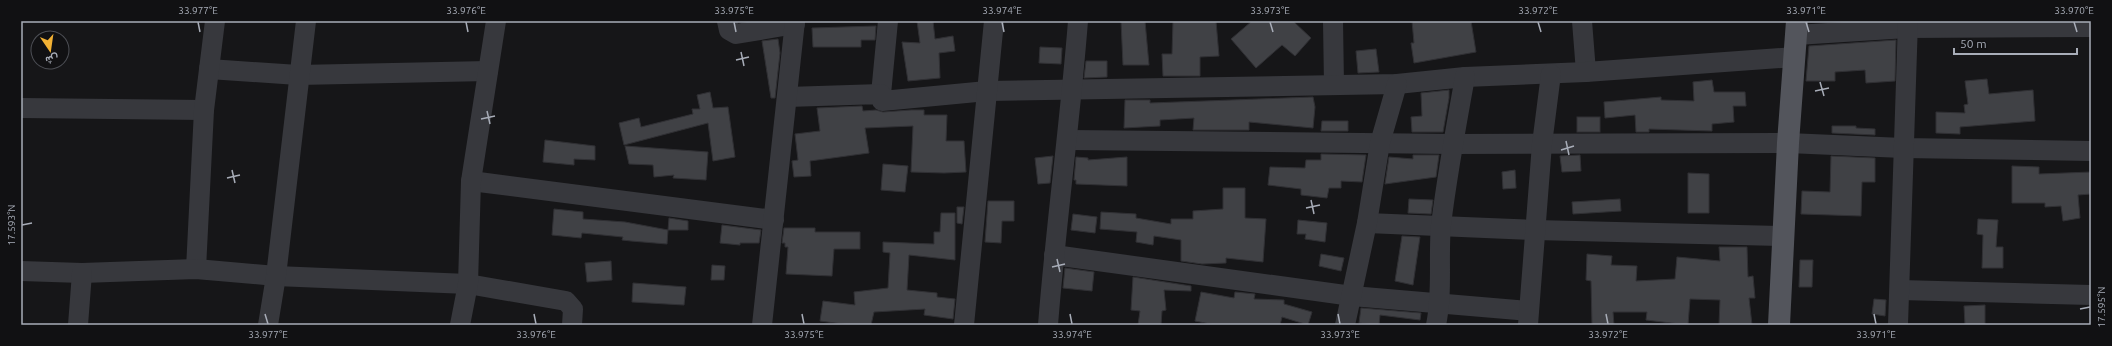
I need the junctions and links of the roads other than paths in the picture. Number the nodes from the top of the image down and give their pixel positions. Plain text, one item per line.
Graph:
1 (215, 21) edge
2 (306, 21) edge
3 (496, 21) edge
4 (727, 21) edge
5 (888, 21) edge
6 (994, 21) edge
7 (1078, 21) edge
8 (1333, 21) edge
9 (1582, 21) edge
10 (795, 22) edge
11 (1908, 24) edge
12 (2091, 27) edge
13 (1797, 28) edge
14 (1795, 58) junction
15 (209, 69) junction
16 (488, 71) junction
17 (1586, 72) junction
18 (1550, 74) junction
19 (298, 75) junction
20 (1465, 78) junction
21 (1397, 84) junction
22 (1334, 85) junction
23 (1073, 90) junction
24 (987, 91) junction
25 (881, 94) junction
26 (787, 97) junction
27 (21, 108) edge
28 (204, 110) junction
29 (1068, 140) junction
30 (1380, 143) junction
31 (1788, 143) junction
32 (1453, 144) junction
33 (1542, 144) junction
34 (1903, 148) junction
35 (2091, 151) edge
36 (471, 181) junction
37 (774, 220) junction
38 (1367, 223) junction
39 (1441, 226) junction
40 (1535, 230) junction
41 (1784, 236) junction
42 (1054, 255) junction
43 (196, 269) junction
44 (21, 271) edge
45 (82, 273) junction
46 (276, 276) junction
47 (468, 284) junction
48 (1900, 290) junction
49 (2091, 294) edge
50 (1352, 296) junction
51 (1440, 305) junction
52 (1528, 318) edge
53 (78, 325) edge
54 (268, 325) edge
55 (460, 325) edge
56 (572, 325) edge
57 (762, 325) edge
58 (964, 325) edge
59 (1048, 325) edge
60 (1345, 325) edge
61 (1436, 325) edge
62 (1779, 325) edge
63 (1898, 325) edge

1 - 15 street
2 - 19 street
3 - 16 street
4 - 10 street
5 - 25 street
6 - 24 street
7 - 23 street
8 - 22 street
9 - 17 street
10 - 26 street
11 - 12 street
11 - 13 street
11 - 34 street
13 - 14 main road
14 - 17 street
14 - 31 main road
15 - 19 street
15 - 28 street
16 - 19 street
16 - 36 street
17 - 18 street
18 - 20 street
18 - 33 street
19 - 46 street
20 - 21 street
20 - 32 street
21 - 22 street
21 - 30 street
22 - 23 street
23 - 24 street
23 - 29 street
24 - 25 street
24 - 58 street
25 - 26 street
26 - 37 street
27 - 28 street
28 - 43 street
29 - 30 street
29 - 42 street
30 - 32 street
30 - 38 street
31 - 33 street
31 - 34 street
31 - 41 main road
32 - 33 street
32 - 39 street
33 - 40 street
34 - 35 street
34 - 48 street
36 - 37 street
36 - 47 street
37 - 57 street
38 - 39 street
38 - 50 street
39 - 40 street
39 - 51 street
40 - 41 street
40 - 52 street
41 - 62 main road
42 - 50 street
42 - 59 street
43 - 45 street
43 - 46 street
44 - 45 street
45 - 53 street
46 - 47 street
46 - 54 street
47 - 55 street
47 - 56 street
48 - 49 street
48 - 63 street
50 - 51 street
50 - 60 street
51 - 52 street
51 - 61 street

